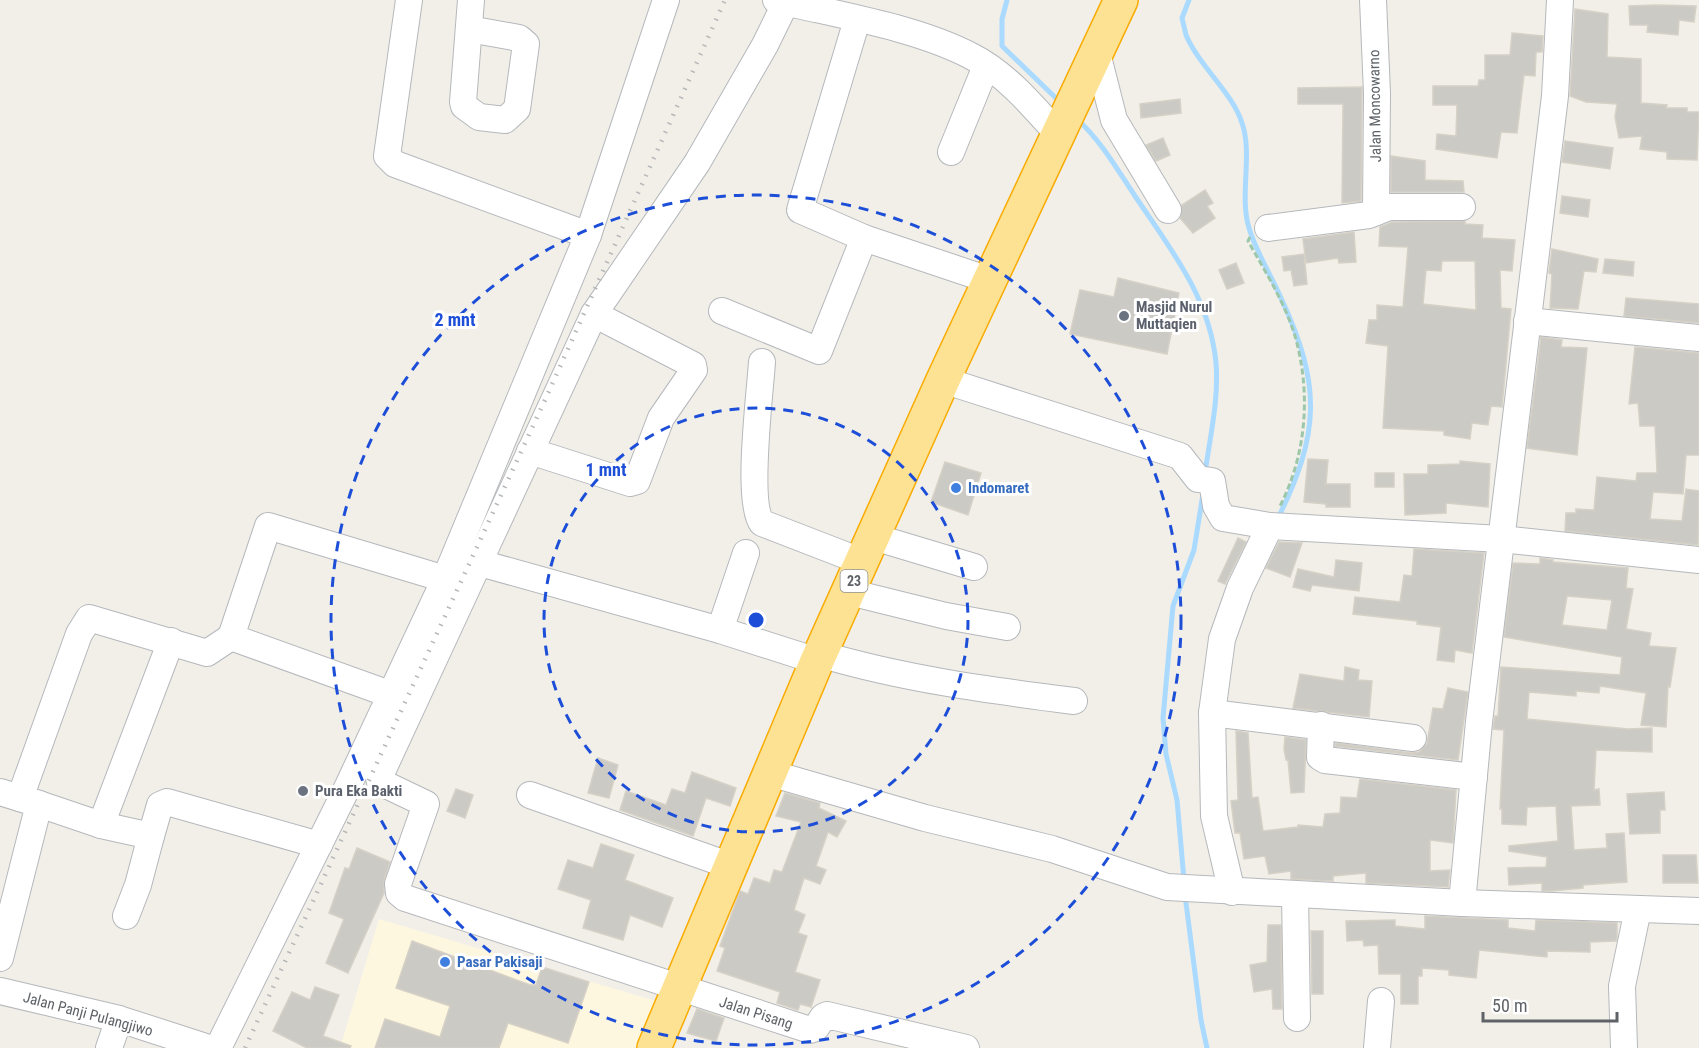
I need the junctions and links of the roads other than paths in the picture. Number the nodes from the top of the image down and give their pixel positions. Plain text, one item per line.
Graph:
1 (409, 0) edge
2 (471, 0) edge
3 (666, 0) edge
4 (1121, 0) edge
5 (1373, 0) edge
6 (1560, 0) edge
7 (783, 1) edge
8 (857, 20) junction
9 (469, 28) dead end
10 (986, 66) junction
11 (1090, 67) junction
12 (1061, 126) junction
13 (951, 152) dead end
14 (1462, 207) dead end
15 (1168, 210) dead end
16 (1376, 212) junction
17 (1259, 232) road end
18 (588, 235) junction
19 (864, 238) junction
20 (989, 280) junction
21 (722, 312) dead end
22 (594, 314) junction
23 (1527, 321) junction
24 (1699, 338) edge
25 (762, 362) dead end
26 (943, 380) junction
27 (530, 451) junction
28 (1274, 526) junction
29 (1501, 539) junction
30 (868, 549) junction
31 (746, 553) dead end
32 (1699, 561) edge
33 (480, 563) junction
34 (974, 567) dead end
35 (445, 579) junction
36 (849, 592) junction
37 (1007, 627) dead end
38 (720, 630) junction
39 (231, 637) junction
40 (171, 641) junction
41 (819, 657) junction
42 (392, 695) junction
43 (1074, 701) dead end
44 (1212, 713) junction
45 (1321, 725) junction
46 (1413, 738) dead end
47 (770, 773) junction
48 (1474, 777) junction
49 (530, 795) dead end
50 (20, 798) edge
51 (101, 825) junction
52 (151, 836) junction
53 (319, 845) junction
54 (730, 866) junction
55 (1231, 892) junction
56 (1295, 894) junction
57 (1462, 903) junction
58 (1638, 909) junction
59 (1699, 911) edge
60 (126, 916) dead end
61 (0, 958) edge
62 (680, 988) junction
63 (0, 991) edge
64 (1381, 1001) dead end
65 (1297, 1018) dead end
66 (118, 1019) junction
67 (110, 1048) edge
68 (210, 1048) edge
69 (654, 1048) edge
70 (966, 1048) edge
71 (1377, 1048) edge
72 (1624, 1048) edge

1 - 18 street
2 - 9 street
3 - 18 street
4 - 11 highway, 23
5 - 16 street, Jalan Moncowarno
6 - 23 street
7 - 8 street
7 - 22 street
8 - 10 street
8 - 19 street
10 - 12 street
10 - 13 street
11 - 12 highway, 23
11 - 15 street
12 - 20 highway, 23
14 - 16 street
16 - 17 street
18 - 35 street
19 - 20 street
19 - 21 street
20 - 26 highway, 23
22 - 27 street
22 - 27 street
23 - 24 street
23 - 29 street
25 - 30 street
26 - 28 street
26 - 30 highway, 23
27 - 33 street
28 - 29 street
28 - 44 street
29 - 32 street
29 - 48 street
30 - 34 street
30 - 36 highway, 23
31 - 38 street
33 - 38 street
33 - 62 street
35 - 39 street
35 - 42 street
36 - 37 street
36 - 41 highway, 23
38 - 41 street
39 - 40 street
39 - 42 street
40 - 50 street
40 - 51 street
41 - 43 street
41 - 47 highway, 23
42 - 53 street
44 - 45 street
44 - 55 street
45 - 46 street
45 - 48 street
47 - 54 highway, 23
47 - 55 street
48 - 57 street
49 - 54 street
50 - 51 street
50 - 61 street
51 - 52 street
52 - 53 street
52 - 60 street
53 - 68 street
54 - 62 highway, 23
55 - 56 street
56 - 57 street
56 - 65 street
57 - 58 street
58 - 59 street
58 - 72 street
62 - 69 highway, 23
62 - 70 street, Jalan Pisang
63 - 66 street, Jalan Panji Pulangjiwo
64 - 71 street
66 - 67 street
66 - 68 street, Jalan Panji Pulangjiwo

